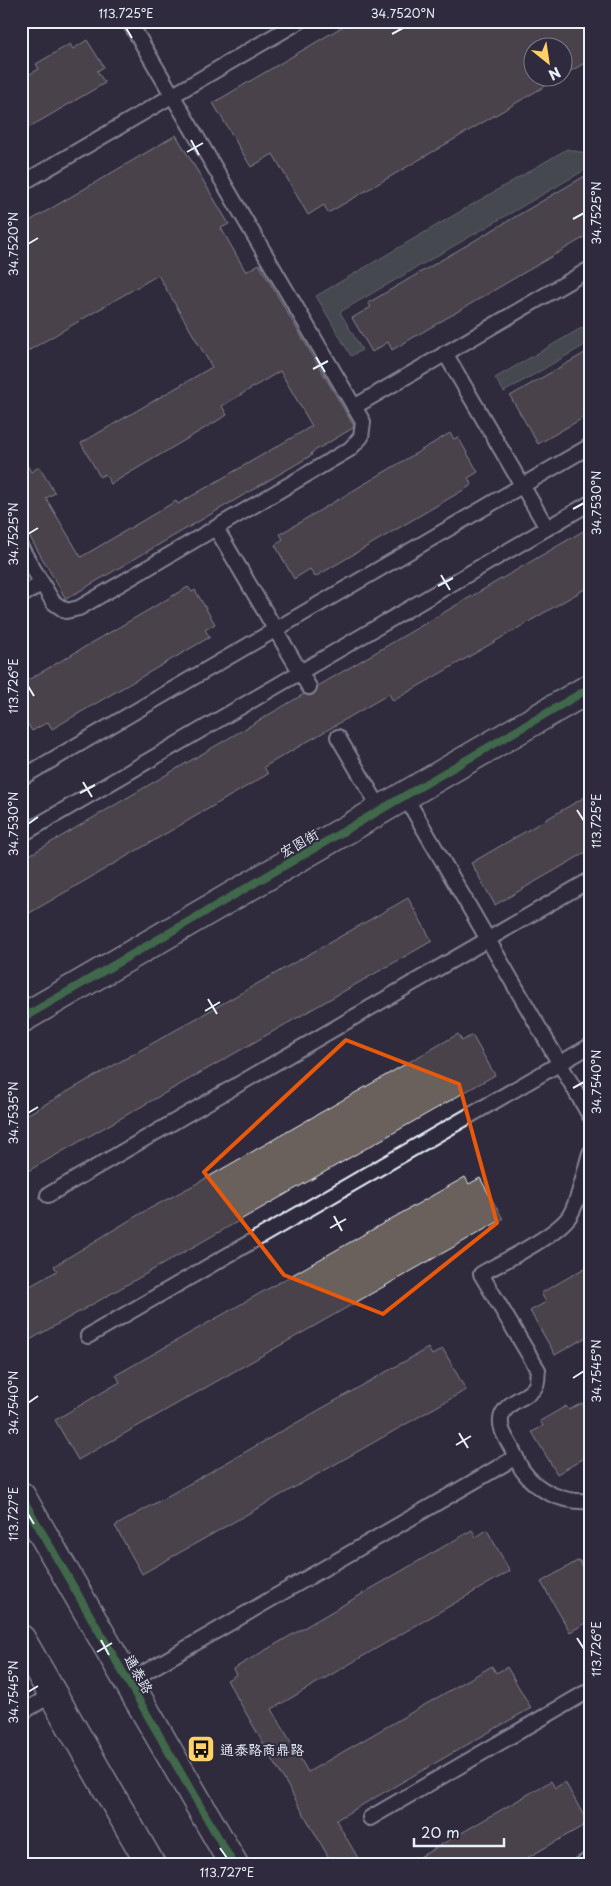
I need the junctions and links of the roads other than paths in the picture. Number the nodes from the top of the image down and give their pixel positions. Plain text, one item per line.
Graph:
1 (130, 21) edge
2 (300, 21) edge
3 (173, 96) junction
4 (21, 184) edge
5 (590, 269) edge
6 (445, 353) junction
7 (354, 407) junction
8 (590, 446) edge
9 (522, 485) junction
10 (590, 503) edge
11 (216, 528) junction
12 (547, 528) junction
13 (21, 548) edge
14 (42, 584) junction
15 (21, 596) edge
16 (275, 630) junction
17 (300, 672) junction
18 (309, 687) dead end
19 (590, 688) edge
20 (338, 737) dead end
21 (21, 778) edge
22 (405, 796) junction
23 (381, 810) junction
24 (21, 835) edge
25 (590, 880) edge
26 (488, 940) junction
27 (21, 1019) edge
28 (590, 1046) edge
29 (559, 1063) junction
30 (590, 1116) edge
31 (590, 1153) edge
32 (48, 1195) dead end
33 (88, 1336) dead end
34 (516, 1457) junction
35 (21, 1496) edge
36 (590, 1501) edge
37 (21, 1639) edge
38 (128, 1682) junction
39 (590, 1692) edge
40 (53, 1694) junction
41 (21, 1713) edge
42 (370, 1818) dead end
43 (590, 1860) edge
44 (151, 1865) edge
45 (234, 1865) edge
46 (580, 1865) edge

1 - 3 lane
2 - 3 lane
3 - 4 lane
3 - 7 lane
5 - 6 lane
6 - 7 lane
6 - 9 lane
7 - 11 lane
8 - 9 lane
9 - 12 lane
9 - 16 lane
10 - 12 lane
11 - 14 lane
11 - 16 lane
12 - 17 lane
13 - 14 lane
14 - 15 lane
16 - 17 lane
16 - 21 lane
17 - 18 lane
17 - 24 lane
19 - 22 street, 宏图街
20 - 23 lane
22 - 23 street, 宏图街
22 - 26 lane
23 - 27 street, 宏图街
25 - 26 lane
26 - 29 lane
26 - 32 lane
28 - 29 lane
29 - 30 lane
29 - 33 lane
31 - 34 lane
34 - 36 lane
34 - 38 lane
35 - 38 street, 通泰路
37 - 40 street
38 - 45 street, 通泰路
39 - 42 lane
40 - 41 lane
40 - 44 street
43 - 46 lane

